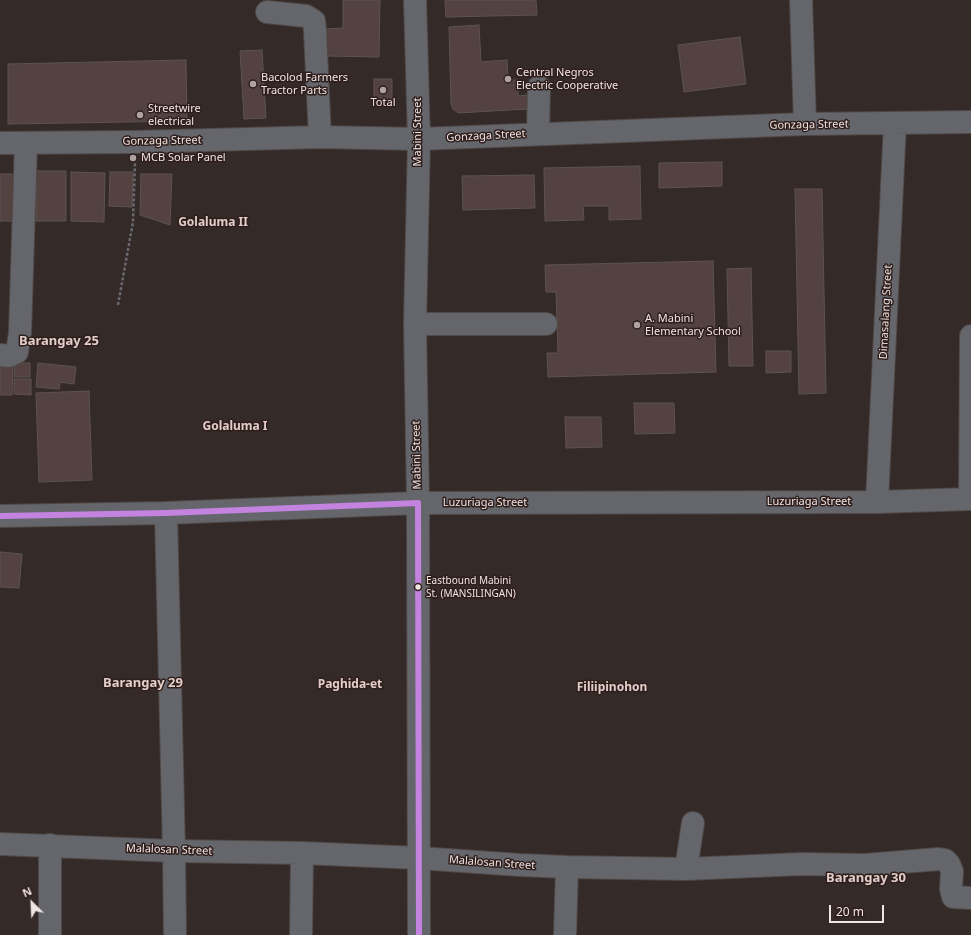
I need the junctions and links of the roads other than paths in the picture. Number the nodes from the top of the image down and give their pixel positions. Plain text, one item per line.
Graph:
1 (415, 0) edge
2 (801, 0) edge
3 (267, 12) dead end
4 (539, 87) dead end
5 (971, 122) edge
6 (895, 123) junction
7 (805, 124) junction
8 (538, 133) junction
9 (320, 137) junction
10 (419, 139) junction
11 (0, 142) edge
12 (26, 142) junction
13 (415, 324) junction
14 (546, 324) dead end
15 (971, 336) edge
16 (0, 355) edge
17 (970, 499) edge
18 (877, 502) junction
19 (418, 503) junction
20 (166, 513) junction
21 (0, 516) edge
22 (694, 823) dead end
23 (0, 844) edge
24 (50, 845) junction
25 (174, 851) junction
26 (302, 853) junction
27 (419, 858) junction
28 (567, 867) junction
29 (686, 869) junction
30 (962, 897) edge
31 (50, 935) edge
32 (175, 935) edge
33 (301, 935) edge
34 (419, 935) edge
35 (565, 935) edge

1 - 10 street, Mabini Street
2 - 7 street
3 - 9 street
4 - 8 street
5 - 6 street, Gonzaga Street
6 - 7 street, Gonzaga Street
6 - 18 street, Dimasalang Street
7 - 8 street, Gonzaga Street
8 - 10 street, Gonzaga Street
9 - 10 street, Gonzaga Street
9 - 12 street, Gonzaga Street
10 - 13 street, Mabini Street
11 - 12 street, Gonzaga Street
12 - 16 street
13 - 14 street
13 - 19 street, Mabini Street
15 - 17 street
17 - 18 street, Luzuriaga Street
18 - 19 street, Luzuriaga Street
19 - 20 street, Luzuriaga Street
19 - 27 street, Mabini Street
20 - 21 street, Luzuriaga Street
20 - 25 street
22 - 29 street
23 - 24 street, Malalosan Street
24 - 25 street, Malalosan Street
24 - 31 street
25 - 26 street, Malalosan Street
25 - 32 street
26 - 27 street, Malalosan Street
26 - 33 street
27 - 28 street, Malalosan Street
27 - 34 street, Mabini Street
28 - 29 street, Malalosan Street
28 - 35 street
29 - 30 street, Malalosan Street

